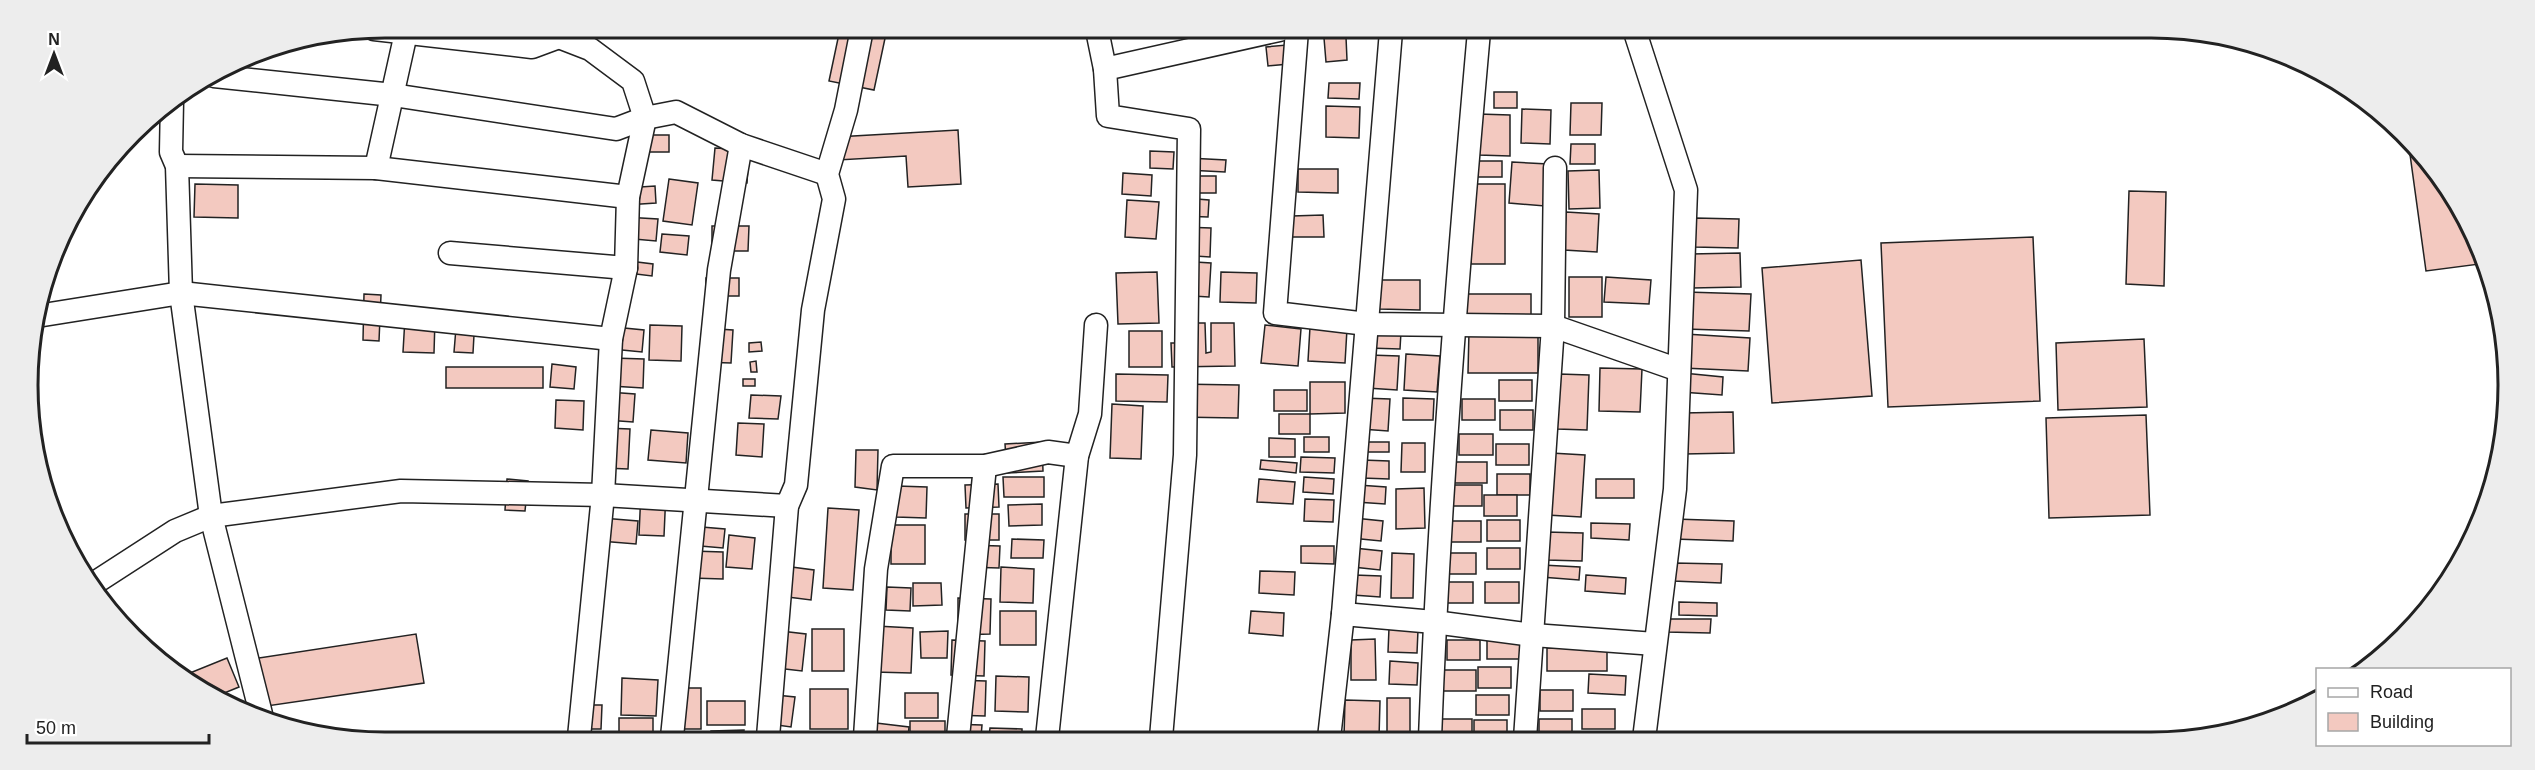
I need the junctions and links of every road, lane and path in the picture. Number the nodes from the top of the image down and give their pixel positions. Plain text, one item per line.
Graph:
1 (405, 38) edge
2 (451, 38) edge
3 (546, 38) edge
4 (567, 38) edge
5 (860, 38) edge
6 (1099, 38) edge
7 (1216, 38) edge
8 (1296, 38) edge
9 (1390, 38) edge
10 (1478, 38) edge
11 (1637, 38) edge
12 (1105, 69) junction
13 (224, 77) edge
14 (393, 95) junction
15 (172, 110) edge
16 (645, 118) junction
17 (741, 145) junction
18 (177, 166) junction
19 (376, 168) junction
20 (1555, 168) dead end
21 (827, 174) junction
22 (628, 197) junction
23 (450, 254) dead end
24 (626, 268) junction
25 (181, 293) junction
26 (44, 315) edge
27 (1096, 324) dead end
28 (1367, 324) junction
29 (1453, 324) junction
30 (1553, 326) junction
31 (611, 339) junction
32 (1679, 370) junction
33 (1077, 456) junction
34 (985, 466) junction
35 (603, 495) junction
36 (698, 500) junction
37 (788, 506) junction
38 (211, 516) junction
39 (98, 581) edge
40 (1343, 614) junction
41 (1434, 622) junction
42 (1533, 635) junction
43 (1655, 644) junction
44 (260, 709) edge
45 (579, 732) edge
46 (673, 732) edge
47 (768, 732) edge
48 (865, 732) edge
49 (958, 732) edge
50 (1048, 732) edge
51 (1162, 732) edge
52 (1330, 732) edge
53 (1430, 732) edge
54 (1526, 732) edge
55 (1645, 732) edge

1 - 14 street
2 - 3 street
4 - 16 street
5 - 21 street
6 - 12 street
7 - 12 street
8 - 28 street
9 - 28 street
10 - 29 street
11 - 32 street
12 - 51 street
13 - 14 street
14 - 16 street
14 - 19 street
15 - 18 street
16 - 17 street
16 - 22 street
17 - 21 street
17 - 36 street
18 - 19 street
18 - 25 street
19 - 22 street
20 - 30 street
21 - 37 street
22 - 24 street
23 - 24 street
24 - 31 street
25 - 26 street
25 - 31 street
25 - 38 street
27 - 33 street
28 - 29 street
28 - 40 street
29 - 30 street
29 - 41 street
30 - 32 street
30 - 42 street
31 - 35 street
32 - 43 street
33 - 34 street
33 - 50 street
34 - 48 street
34 - 49 street
35 - 36 street
35 - 38 street
35 - 45 street
36 - 37 street
36 - 46 street
37 - 47 street
38 - 39 street
38 - 44 street
40 - 41 street
40 - 52 street
41 - 42 street
41 - 53 street
42 - 43 street
42 - 54 street
43 - 55 street

